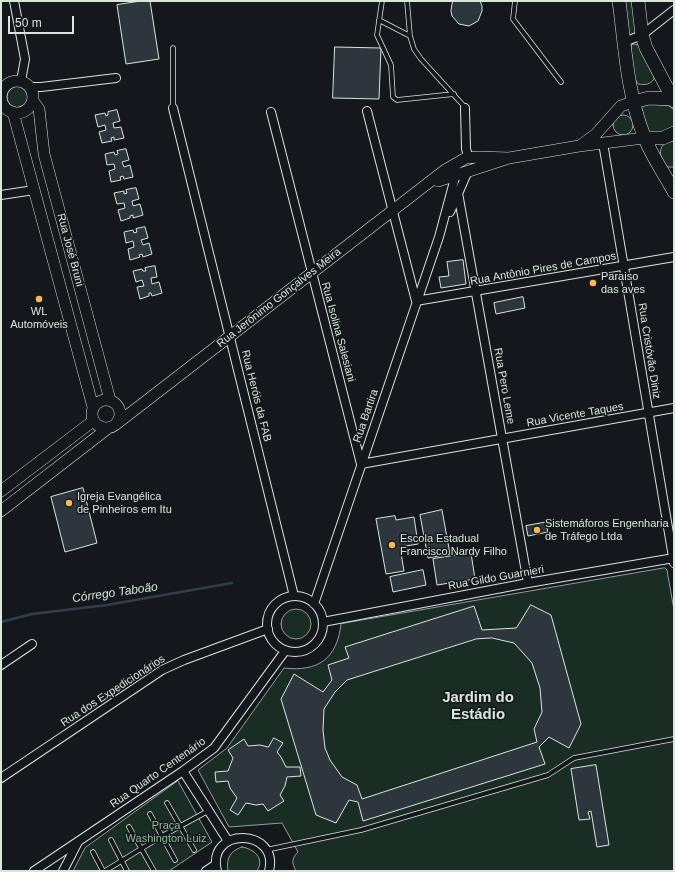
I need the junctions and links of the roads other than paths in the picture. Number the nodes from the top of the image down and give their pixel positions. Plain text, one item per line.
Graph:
1 (14, 1) edge
2 (382, 1) edge
3 (407, 1) edge
4 (515, 1) edge
5 (619, 1) edge
6 (638, 1) edge
7 (674, 10) edge
8 (379, 20) junction
9 (642, 35) junction
10 (410, 36) junction
11 (624, 42) junction
12 (173, 48) dead end
13 (116, 78) dead end
14 (561, 82) dead end
15 (26, 84) junction
16 (2, 90) edge
17 (454, 94) junction
18 (674, 99) edge
19 (33, 101) junction
20 (633, 102) junction
21 (173, 108) joint
22 (465, 108) joint
23 (6, 109) edge
24 (367, 111) dead end
25 (271, 112) dead end
26 (607, 123) junction
27 (674, 133) edge
28 (644, 138) junction
29 (603, 143) junction
30 (579, 146) junction
31 (465, 156) junction
32 (509, 158) junction
33 (468, 171) junction
34 (456, 174) junction
35 (34, 190) junction
36 (418, 191) junction
37 (674, 192) edge
38 (458, 193) junction
39 (1, 195) edge
40 (393, 210) junction
41 (439, 237) junction
42 (674, 257) edge
43 (624, 266) junction
44 (311, 273) junction
45 (476, 291) junction
46 (416, 301) junction
47 (229, 336) junction
48 (112, 402) junction
49 (141, 406) junction
50 (93, 407) junction
51 (674, 408) edge
52 (648, 413) junction
53 (93, 421) junction
54 (111, 427) junction
55 (502, 439) junction
56 (361, 464) junction
57 (1, 491) edge
58 (1, 511) edge
59 (674, 560) edge
60 (528, 583) junction
61 (294, 596) junction
62 (314, 604) junction
63 (323, 622) junction
64 (268, 629) junction
65 (32, 644) dead end
66 (285, 651) junction
67 (1, 665) edge
68 (674, 739) edge
69 (183, 771) junction
70 (1, 778) edge
71 (167, 803) dead end
72 (208, 811) junction
73 (150, 814) dead end
74 (180, 826) junction
75 (129, 827) dead end
76 (162, 836) junction
77 (111, 840) dead end
78 (79, 841) junction
79 (228, 841) junction
80 (141, 849) junction
81 (194, 850) dead end
82 (266, 850) junction
83 (93, 852) dead end
84 (175, 860) dead end
85 (122, 861) junction
86 (216, 868) edge
87 (34, 871) edge
88 (63, 871) edge
89 (104, 871) edge
90 (128, 871) edge
91 (154, 871) edge
92 (206, 871) edge
93 (269, 871) edge

1 - 15 street
2 - 8 lane
3 - 10 lane
4 - 14 lane
5 - 11 main road
6 - 9 main road
7 - 9 street
8 - 10 lane
8 - 17 lane
9 - 11 street
9 - 18 main road
10 - 17 lane
11 - 20 main road
12 - 21 lane
13 - 15 street
15 - 16 street
15 - 19 street
16 - 23 street
17 - 22 lane
18 - 20 main road
19 - 23 street
19 - 48 street, Rua José Bruni
20 - 26 street, Rua Jerônimo Gonçalves Meira
20 - 28 main road
21 - 47 street, Rua Heróis da FAB
22 - 31 street
23 - 35 street, Rua José Bruni
24 - 40 street
25 - 44 street, Rua Isolina Salesiani
26 - 29 street
26 - 30 street, Rua Jerônimo Gonçalves Meira
27 - 28 main road
28 - 29 street, Rua Jerônimo Gonçalves Meira
28 - 37 main road
29 - 30 street, Rua Jerônimo Gonçalves Meira
29 - 43 street, Rua Cristóvão Diniz
30 - 32 street, Rua Jerônimo Gonçalves Meira
31 - 32 street, Rua Jerônimo Gonçalves Meira
31 - 33 street
31 - 34 street
31 - 36 street, Rua Jerônimo Gonçalves Meira
32 - 33 street, Rua Jerônimo Gonçalves Meira
33 - 34 street, Rua Jerônimo Gonçalves Meira
33 - 38 street, Rua Bartira
34 - 36 street, Rua Jerônimo Gonçalves Meira
34 - 41 street, Rua Bartira
35 - 39 street
35 - 50 street, Rua José Bruni
36 - 40 street, Rua Jerônimo Gonçalves Meira
38 - 41 street, Rua Bartira
38 - 45 street, Rua Pero Leme
40 - 44 street, Rua Jerônimo Gonçalves Meira
40 - 46 street
41 - 46 street, Rua Bartira
42 - 43 street, Rua Antônio Pires de Campos
43 - 45 street, Rua Antônio Pires de Campos
43 - 52 street, Rua Cristóvão Diniz
44 - 47 street, Rua Jerônimo Gonçalves Meira
44 - 56 street, Rua Isolina Salesiani
45 - 46 street, Rua Antônio Pires de Campos
45 - 55 street, Rua Pero Leme
46 - 56 street, Rua Bartira
47 - 49 street, Rua Jerônimo Gonçalves Meira
47 - 61 street, Rua Heróis da FAB
48 - 49 street
48 - 50 street
48 - 54 street
49 - 54 street, Rua Jerônimo Gonçalves Meira
50 - 53 street
51 - 52 street, Rua Vicente Taques
52 - 55 street, Rua Vicente Taques
52 - 59 street, Rua Cristóvão Diniz
53 - 54 street
53 - 57 street
54 - 58 street, Rua Jerônimo Gonçalves Meira
55 - 56 street, Rua Vicente Taques
55 - 60 street, Rua Pero Leme
56 - 62 street, Rua Bartira
59 - 60 street, Rua Gildo Guarnieri
60 - 63 street, Rua Gildo Guarnieri
61 - 62 street
61 - 64 street
62 - 63 street
63 - 66 street
64 - 66 street
64 - 70 street, Rua dos Expedicionários
65 - 67 street
66 - 69 street, Rua Quarto Centenário
68 - 82 lane
69 - 72 street
69 - 78 street, Rua Quarto Centenário
71 - 74 lane
72 - 74 lane
72 - 79 street
73 - 76 lane
74 - 76 lane
74 - 81 lane
75 - 80 lane
76 - 80 lane
76 - 84 lane
77 - 85 lane
78 - 87 street, Rua Quarto Centenário
78 - 88 street
79 - 82 street
79 - 86 street
80 - 85 lane
80 - 91 lane
82 - 93 street
83 - 89 lane
85 - 89 lane
85 - 90 lane
86 - 92 street

